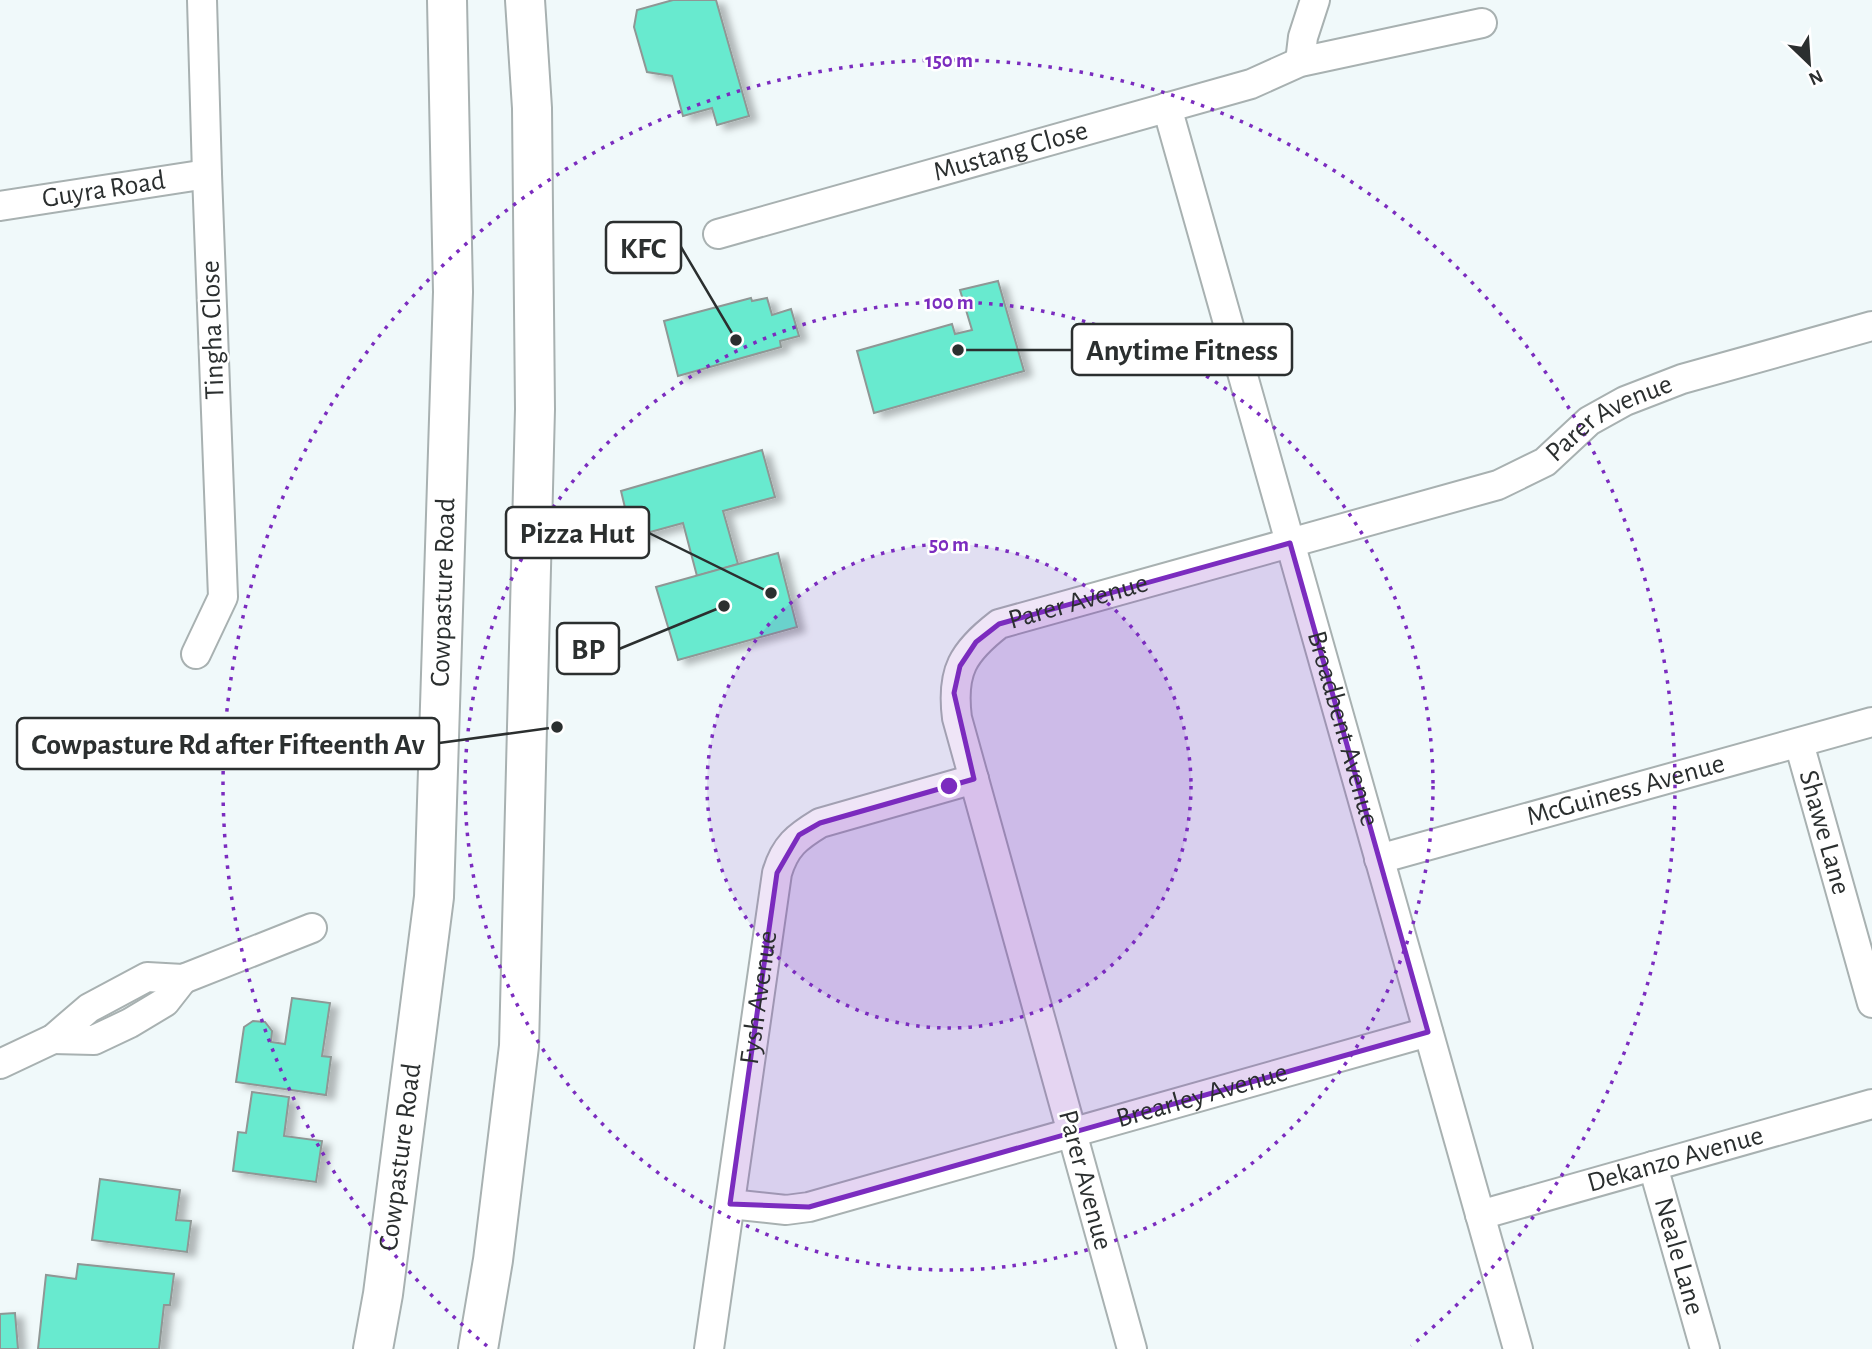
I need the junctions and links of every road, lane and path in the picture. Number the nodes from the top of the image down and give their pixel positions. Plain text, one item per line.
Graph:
1 (202, 0) edge
2 (447, 0) edge
3 (525, 0) edge
4 (1315, 0) edge
5 (1482, 23) dead end
6 (1300, 62) junction
7 (1167, 107) junction
8 (206, 174) junction
9 (0, 206) edge
10 (718, 233) dead end
11 (1872, 326) edge
12 (1290, 543) junction
13 (196, 654) dead end
14 (1872, 722) edge
15 (1799, 743) junction
16 (974, 779) junction
17 (1379, 859) junction
18 (312, 928) dead end
19 (1872, 1003) edge
20 (1429, 1032) junction
21 (0, 1064) edge
22 (1872, 1104) edge
23 (1072, 1133) junction
24 (1653, 1166) junction
25 (730, 1204) junction
26 (1480, 1215) junction
27 (373, 1349) edge
28 (478, 1349) edge
29 (709, 1349) edge
30 (1132, 1349) edge
31 (1518, 1349) edge
32 (1705, 1349) edge

1 - 8 street, Tingha Close
2 - 27 main road, Cowpasture Road
3 - 28 main road
4 - 6 street
5 - 6 street, Mustang Close
6 - 7 street, Mustang Close
7 - 10 street, Mustang Close
7 - 12 street, Broadbent Avenue
8 - 9 street, Guyra Road
8 - 13 street, Tingha Close
11 - 12 street, Parer Avenue
12 - 16 street, Parer Avenue
12 - 17 street, Broadbent Avenue
14 - 15 street, McGuiness Avenue
15 - 17 street, McGuiness Avenue
15 - 19 street, Shawe Lane
16 - 23 street, Parer Avenue
16 - 25 street, Fysh Avenue
17 - 20 street, Broadbent Avenue
18 - 21 street
20 - 23 street, Brearley Avenue
20 - 26 street, Broadbent Avenue
22 - 24 street, Dekanzo Avenue
23 - 25 street, Brearley Avenue
23 - 30 street, Parer Avenue
24 - 26 street, Dekanzo Avenue
24 - 32 street, Neale Lane
25 - 29 street, Fysh Avenue
26 - 31 street, Broadbent Avenue

